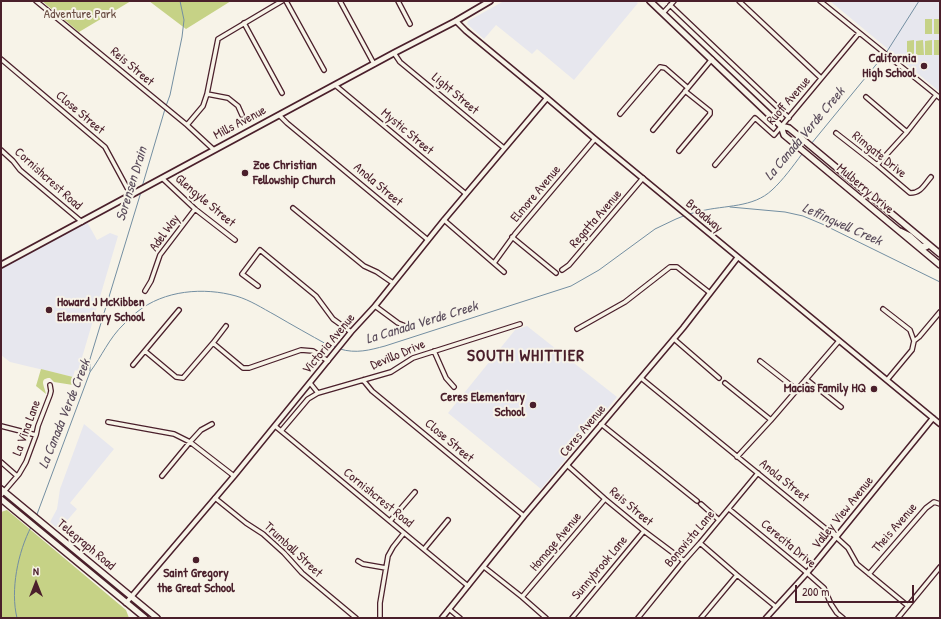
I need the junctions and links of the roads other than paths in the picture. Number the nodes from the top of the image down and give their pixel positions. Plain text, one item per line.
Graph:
1 (36, 1) edge
2 (282, 1) edge
3 (286, 1) edge
4 (340, 1) edge
5 (398, 1) edge
6 (490, 1) edge
7 (650, 1) edge
8 (674, 1) edge
9 (739, 1) edge
10 (820, 1) edge
11 (670, 5) junction
12 (663, 13) junction
13 (456, 21) junction
14 (244, 23) junction
15 (410, 24) dead end
16 (859, 33) junction
17 (394, 53) junction
18 (1, 59) edge
19 (712, 59) junction
20 (374, 64) junction
21 (324, 70) dead end
22 (822, 78) junction
23 (335, 85) junction
24 (686, 89) junction
25 (282, 93) dead end
26 (207, 94) junction
27 (936, 95) junction
28 (866, 97) dead end
29 (547, 98) junction
30 (940, 98) edge
31 (279, 114) junction
32 (620, 114) dead end
33 (242, 115) dead end
34 (789, 118) junction
35 (187, 125) junction
36 (781, 126) junction
37 (653, 130) dead end
38 (907, 132) junction
39 (836, 133) dead end
40 (595, 139) junction
41 (504, 148) junction
42 (1, 150) edge
43 (214, 150) junction
44 (679, 151) dead end
45 (715, 165) dead end
46 (877, 165) junction
47 (930, 177) dead end
48 (162, 178) junction
49 (643, 178) junction
50 (132, 194) junction
51 (466, 194) junction
52 (293, 208) dead end
53 (196, 209) junction
54 (444, 220) junction
55 (82, 222) junction
56 (896, 229) junction
57 (512, 237) junction
58 (235, 240) dead end
59 (428, 240) junction
60 (929, 245) junction
61 (940, 254) edge
62 (738, 257) junction
63 (494, 263) junction
64 (1, 265) edge
65 (940, 265) edge
66 (562, 270) dead end
67 (504, 272) dead end
68 (556, 273) dead end
69 (393, 283) junction
70 (258, 286) dead end
71 (145, 291) dead end
72 (710, 293) junction
73 (375, 306) junction
74 (883, 309) dead end
75 (179, 310) dead end
76 (940, 312) edge
77 (520, 324) dead end
78 (226, 326) dead end
79 (405, 326) dead end
80 (577, 329) dead end
81 (351, 332) junction
82 (674, 339) junction
83 (839, 341) junction
84 (914, 341) junction
85 (213, 343) junction
86 (145, 351) junction
87 (434, 351) junction
88 (328, 361) junction
89 (760, 361) dead end
90 (133, 366) dead end
91 (641, 378) junction
92 (719, 378) dead end
93 (363, 380) junction
94 (806, 380) junction
95 (887, 380) junction
96 (310, 383) junction
97 (725, 383) dead end
98 (50, 385) dead end
99 (454, 387) dead end
100 (797, 390) junction
101 (318, 393) junction
102 (841, 407) dead end
103 (933, 418) junction
104 (771, 420) junction
105 (108, 422) dead end
106 (212, 424) dead end
107 (602, 424) junction
108 (940, 424) edge
109 (1, 426) edge
110 (274, 426) junction
111 (281, 431) junction
112 (36, 435) junction
113 (190, 442) junction
114 (737, 457) junction
115 (1, 462) edge
116 (567, 466) junction
117 (758, 473) junction
118 (17, 476) junction
119 (162, 476) dead end
120 (234, 476) junction
121 (2, 491) edge
122 (415, 492) dead end
123 (215, 498) junction
124 (1, 499) edge
125 (605, 500) junction
126 (940, 504) edge
127 (729, 509) junction
128 (524, 516) junction
129 (448, 520) dead end
130 (719, 520) junction
131 (390, 521) junction
132 (404, 532) junction
133 (644, 532) junction
134 (836, 537) junction
135 (700, 544) junction
136 (424, 549) junction
137 (358, 561) dead end
138 (684, 561) junction
139 (484, 567) junction
140 (940, 567) edge
141 (386, 568) junction
142 (806, 573) junction
143 (869, 574) junction
144 (737, 575) junction
145 (468, 586) junction
146 (131, 597) junction
147 (522, 597) junction
148 (126, 603) junction
149 (908, 606) junction
150 (776, 607) junction
151 (449, 609) junction
152 (837, 613) junction
153 (145, 618) edge
154 (157, 618) edge
155 (356, 618) edge
156 (380, 618) edge
157 (442, 618) edge
158 (460, 618) edge
159 (546, 618) edge
160 (572, 618) edge
161 (638, 618) edge
162 (701, 618) edge
163 (766, 618) edge
164 (833, 618) edge
165 (843, 618) edge
166 (898, 618) edge

1 - 35 street, Reis Street
2 - 14 street
3 - 21 street
4 - 20 street
5 - 15 street
6 - 13 main road, Mills Avenue
7 - 12 main road, Mulberry Drive
8 - 11 street
9 - 22 street
10 - 16 street
11 - 12 street
11 - 34 street
12 - 19 main road, Mulberry Drive
13 - 17 main road, Mills Avenue
13 - 29 street, Broadway
14 - 25 street
14 - 26 street
16 - 22 street, Ruoff Avenue
16 - 27 street
17 - 20 main road, Mills Avenue
17 - 41 street, Light Street
18 - 50 street, Close Street
19 - 24 street
19 - 36 main road, Mulberry Drive
20 - 23 main road, Mills Avenue
22 - 34 street, Ruoff Avenue
23 - 31 main road, Mills Avenue
23 - 51 street, Mystic Street
24 - 32 street
24 - 37 street
24 - 44 street
26 - 33 street
26 - 35 street
27 - 30 street
27 - 38 street
28 - 38 street
29 - 40 street, Broadway
29 - 41 street, Victoria Avenue
31 - 43 main road, Mills Avenue
31 - 59 street, Anola Street
34 - 36 street, Ruoff Avenue
35 - 43 street, Reis Street
36 - 45 street, Ruoff Avenue
36 - 56 main road, Mulberry Drive
36 - 60 main road, Mulberry Drive
38 - 46 street
39 - 46 street, Rimgate Drive
40 - 49 street, Broadway
40 - 57 street, Elmore Avenue
41 - 51 street, Victoria Avenue
42 - 55 street, Cornishcrest Road
43 - 48 main road, Mills Avenue
46 - 47 street, Rimgate Drive
48 - 50 main road, Mills Avenue
48 - 53 street, Glengyle Street
49 - 62 street, Broadway
49 - 66 street, Regatta Avenue
50 - 55 main road, Mills Avenue
51 - 54 street, Victoria Avenue
52 - 69 street
53 - 58 street, Glengyle Street
53 - 71 street, Adel Way
54 - 59 street, Victoria Avenue
54 - 63 street
55 - 64 main road, Mills Avenue
56 - 60 main road
56 - 65 main road, Mulberry Drive
57 - 63 street, Elmore Avenue
57 - 68 street
59 - 69 street, Victoria Avenue
60 - 61 main road, Mulberry Drive
62 - 72 street, Ceres Avenue
62 - 83 street, Broadway
63 - 67 street
69 - 73 street, Victoria Avenue
70 - 81 street
72 - 80 street
72 - 82 street, Ceres Avenue
73 - 79 street
73 - 81 street, Victoria Avenue
74 - 84 street
75 - 86 street
76 - 84 street
77 - 87 street, Devillo Drive
78 - 85 street
81 - 88 street, Victoria Avenue
82 - 91 street, Ceres Avenue
82 - 92 street
83 - 94 street
83 - 95 street, Broadway
84 - 95 street
85 - 86 street
85 - 88 street
86 - 90 street
87 - 93 street, Devillo Drive
87 - 99 street
88 - 96 street, Victoria Avenue
89 - 100 street
91 - 107 street, Ceres Avenue
91 - 114 street, Anola Street
93 - 101 street, Devillo Drive
93 - 128 street, Close Street
94 - 100 street
94 - 102 street
95 - 103 street, Broadway
96 - 101 street
96 - 110 street, Victoria Avenue
97 - 104 street
98 - 112 street, La Vina Lane
100 - 104 street
101 - 111 street, Victoria Avenue
103 - 108 street, Broadway
103 - 134 street, Valley View Avenue
104 - 114 street
105 - 113 street
106 - 113 street
107 - 116 street, Ceres Avenue
107 - 130 street
109 - 112 street
110 - 111 street, Cornishcrest Road
110 - 120 street, Victoria Avenue
111 - 131 street, Cornishcrest Road
112 - 118 street, La Vina Lane
113 - 119 street
113 - 120 street
114 - 117 street, Anola Street
115 - 118 street
116 - 125 street, Reis Street
116 - 128 street, Ceres Avenue
117 - 127 street, Bonavista Lane
117 - 134 street, Anola Street
118 - 121 street, La Vina Lane
120 - 123 street, Victoria Avenue
121 - 146 main road, Telegraph Road
122 - 131 street
123 - 146 street, Victoria Avenue
123 - 155 street, Trumball Street
124 - 148 main road, Telegraph Road
125 - 133 street, Reis Street
125 - 147 street, Homage Avenue
126 - 143 street, Theis Avenue
127 - 130 street, Bonavista Lane
127 - 142 street, Cerecita Drive
128 - 139 street, Ceres Avenue
129 - 136 street
130 - 135 street, Bonavista Lane
131 - 132 street, Cornishcrest Road
132 - 136 street, Cornishcrest Road
132 - 141 street
133 - 138 street, Reis Street
133 - 160 street, Sunnybrook Lane
134 - 142 street, Valley View Avenue
134 - 143 street, Anola Street
135 - 138 street, Bonavista Lane
135 - 144 street
136 - 145 street, Cornishcrest Road
137 - 141 street
138 - 161 street, Bonavista Lane
139 - 145 street, Ceres Avenue
139 - 147 street
140 - 149 street
141 - 156 street
142 - 150 street, Valley View Avenue
142 - 152 street, Cerecita Drive
143 - 149 street, Anola Street
144 - 150 street
144 - 162 street
145 - 151 street, Ceres Avenue
146 - 148 street, Victoria Avenue
146 - 154 main road, Telegraph Road
147 - 159 street
148 - 153 main road, Telegraph Road
149 - 166 street
150 - 163 street, Valley View Avenue
151 - 157 street, Ceres Avenue
151 - 158 street
152 - 164 street
152 - 165 street, Cerecita Drive

